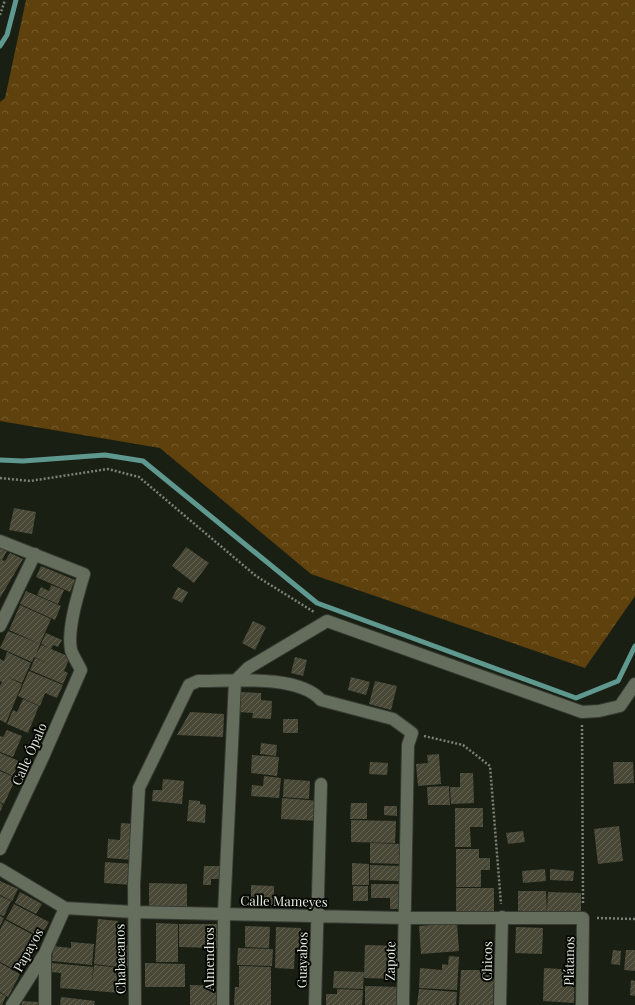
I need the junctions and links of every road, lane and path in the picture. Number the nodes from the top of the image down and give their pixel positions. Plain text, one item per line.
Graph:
1 (6, 0) edge
2 (0, 15) edge
3 (0, 478) edge
4 (0, 541) edge
5 (36, 554) junction
6 (328, 621) junction
7 (0, 626) edge
8 (235, 681) junction
9 (635, 684) edge
10 (582, 712) junction
11 (412, 733) junction
12 (321, 784) dead end
13 (0, 849) edge
14 (0, 869) edge
15 (65, 908) junction
16 (134, 912) junction
17 (224, 913) junction
18 (317, 915) junction
19 (502, 917) junction
20 (404, 918) junction
21 (583, 918) junction
22 (635, 919) edge
23 (45, 953) junction
24 (12, 1005) edge
25 (45, 1005) edge
26 (135, 1005) edge
27 (223, 1005) edge
28 (315, 1005) edge
29 (403, 1005) edge
30 (500, 1005) edge
31 (582, 1005) edge

1 - 2 path
3 - 6 path
4 - 5 street
5 - 7 street
5 - 13 street, Calle Ópalo
6 - 8 street
6 - 10 street
8 - 11 street, Chabacanos
8 - 16 street, Chabacanos
8 - 17 street, Almendros
9 - 10 street
10 - 21 path
11 - 19 path
11 - 20 street, Zapote
12 - 18 street, Guayabos
14 - 15 street
15 - 16 street, Calle Mameyes
15 - 23 street, Papayos
16 - 17 street, Calle Mameyes
16 - 26 street, Chabacanos
17 - 18 street, Calle Mameyes
17 - 27 street, Almendros
18 - 20 street, Calle Mameyes
18 - 28 street, Guayabos
19 - 20 street, Calle Mameyes
19 - 21 street, Calle Mameyes
19 - 30 street, Chicos
20 - 29 street, Zapote
21 - 22 path
21 - 31 street, Plátanos
23 - 24 street, Papayos
23 - 25 street

